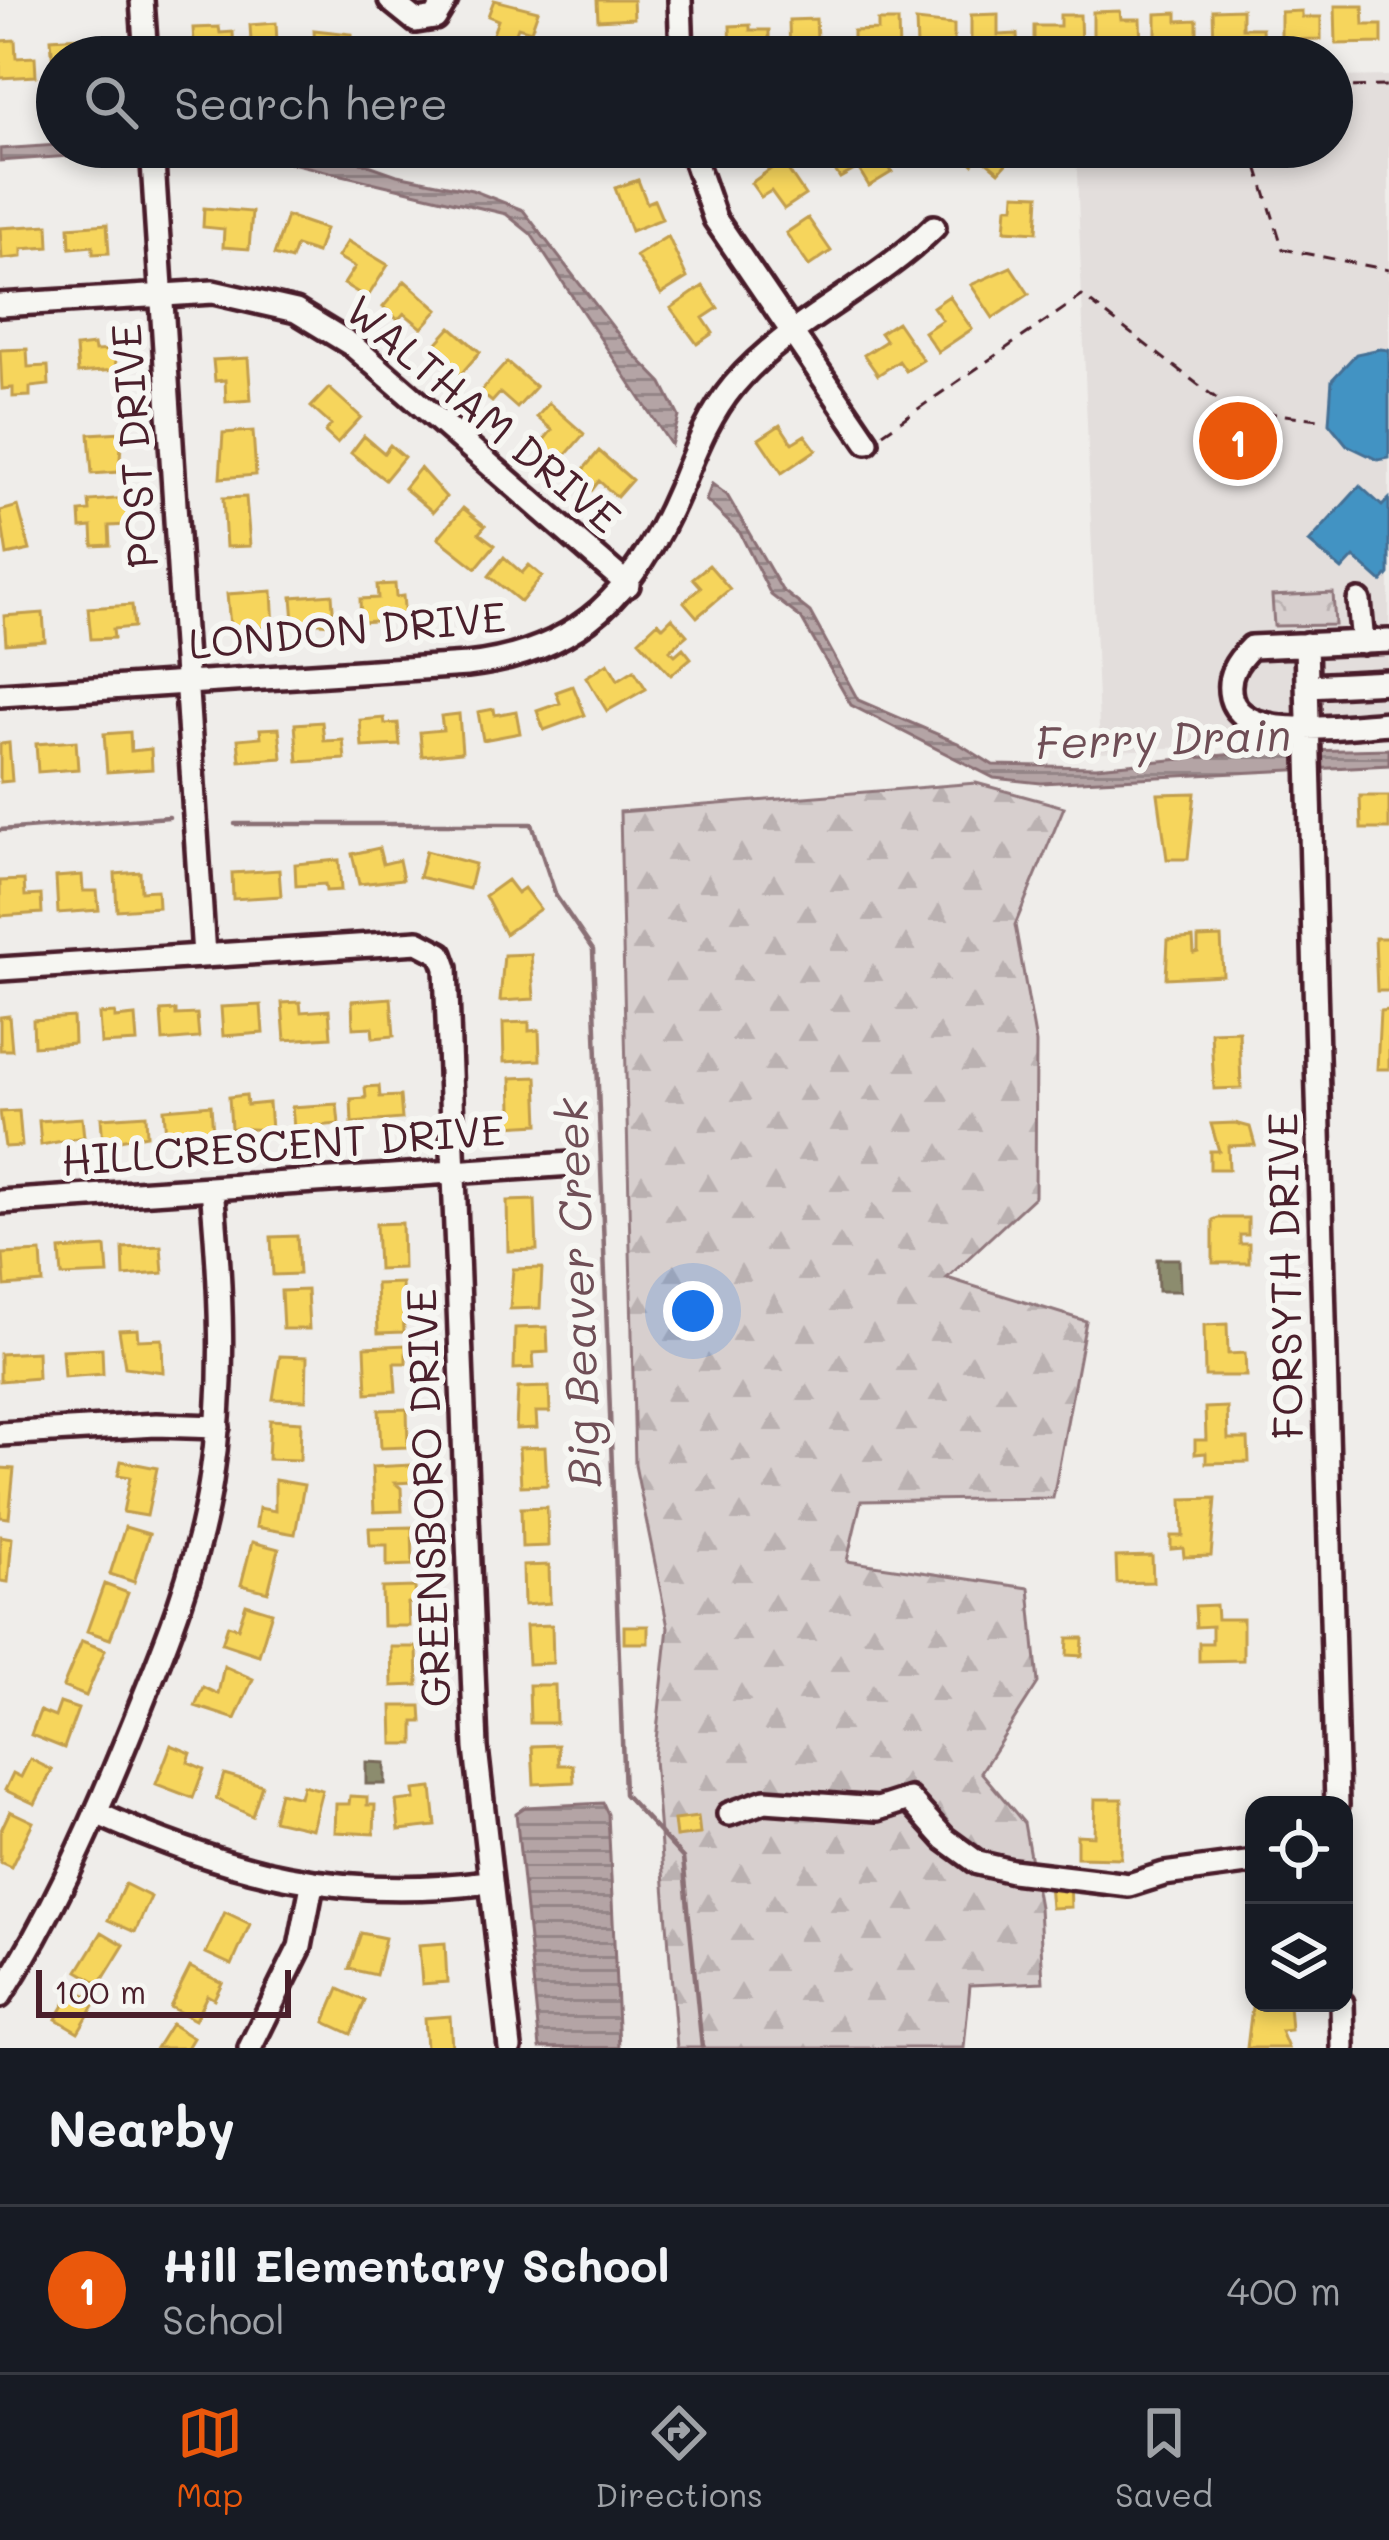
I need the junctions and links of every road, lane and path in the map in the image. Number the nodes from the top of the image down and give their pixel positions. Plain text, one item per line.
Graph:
1 (142, 0) edge
2 (390, 0) edge
3 (680, 0) edge
4 (440, 9) edge
5 (145, 36) edge
6 (681, 36) edge
7 (1389, 86) edge
8 (1353, 87) edge
9 (153, 168) edge
10 (698, 168) edge
11 (1258, 168) edge
12 (934, 227) dead end
13 (1389, 270) edge
14 (162, 294) junction
15 (0, 305) edge
16 (793, 335) junction
17 (1320, 419) dead end
18 (872, 439) joint
19 (628, 585) junction
20 (1359, 601) dead end
21 (1389, 641) edge
22 (1363, 643) junction
23 (1306, 644) junction
24 (188, 682) junction
25 (1389, 682) edge
26 (1307, 686) junction
27 (0, 695) edge
28 (1389, 723) edge
29 (1311, 741) junction
30 (204, 956) junction
31 (0, 969) edge
32 (572, 1163) dead end
33 (453, 1171) junction
34 (212, 1188) junction
35 (0, 1202) edge
36 (218, 1427) junction
37 (0, 1434) edge
38 (1337, 1796) edge
39 (96, 1813) junction
40 (729, 1814) dead end
41 (1245, 1863) edge
42 (489, 1882) junction
43 (312, 1885) junction
44 (0, 1996) edge
45 (1342, 2012) edge
46 (250, 2048) edge
47 (510, 2048) edge
48 (1343, 2048) edge

1 - 5 street
2 - 4 street
3 - 6 street
7 - 8 path
9 - 14 street, POST DRIVE
10 - 16 street
11 - 13 path
12 - 16 street, LONDON DRIVE
14 - 15 street, WALTHAM DRIVE
14 - 19 street, WALTHAM DRIVE
14 - 24 street, POST DRIVE
16 - 18 street
16 - 19 street, LONDON DRIVE
17 - 18 path
19 - 24 street, LONDON DRIVE
20 - 22 street
21 - 22 street
22 - 23 street
23 - 26 street, FORSYTH DRIVE
23 - 29 street
24 - 27 street, LONDON DRIVE
24 - 30 street, POST DRIVE
25 - 26 street
26 - 29 street, FORSYTH DRIVE
28 - 29 street
29 - 38 street, FORSYTH DRIVE
30 - 31 street
30 - 33 street, GREENSBORO DRIVE
32 - 33 street, HILLCRESCENT DRIVE
33 - 34 street, HILLCRESCENT DRIVE
33 - 42 street, GREENSBORO DRIVE
34 - 35 street, HILLCRESCENT DRIVE
34 - 36 street
36 - 37 street
36 - 39 street
39 - 43 street
39 - 44 street
40 - 41 street
42 - 43 street
42 - 47 street, GREENSBORO DRIVE
43 - 46 street
45 - 48 street

